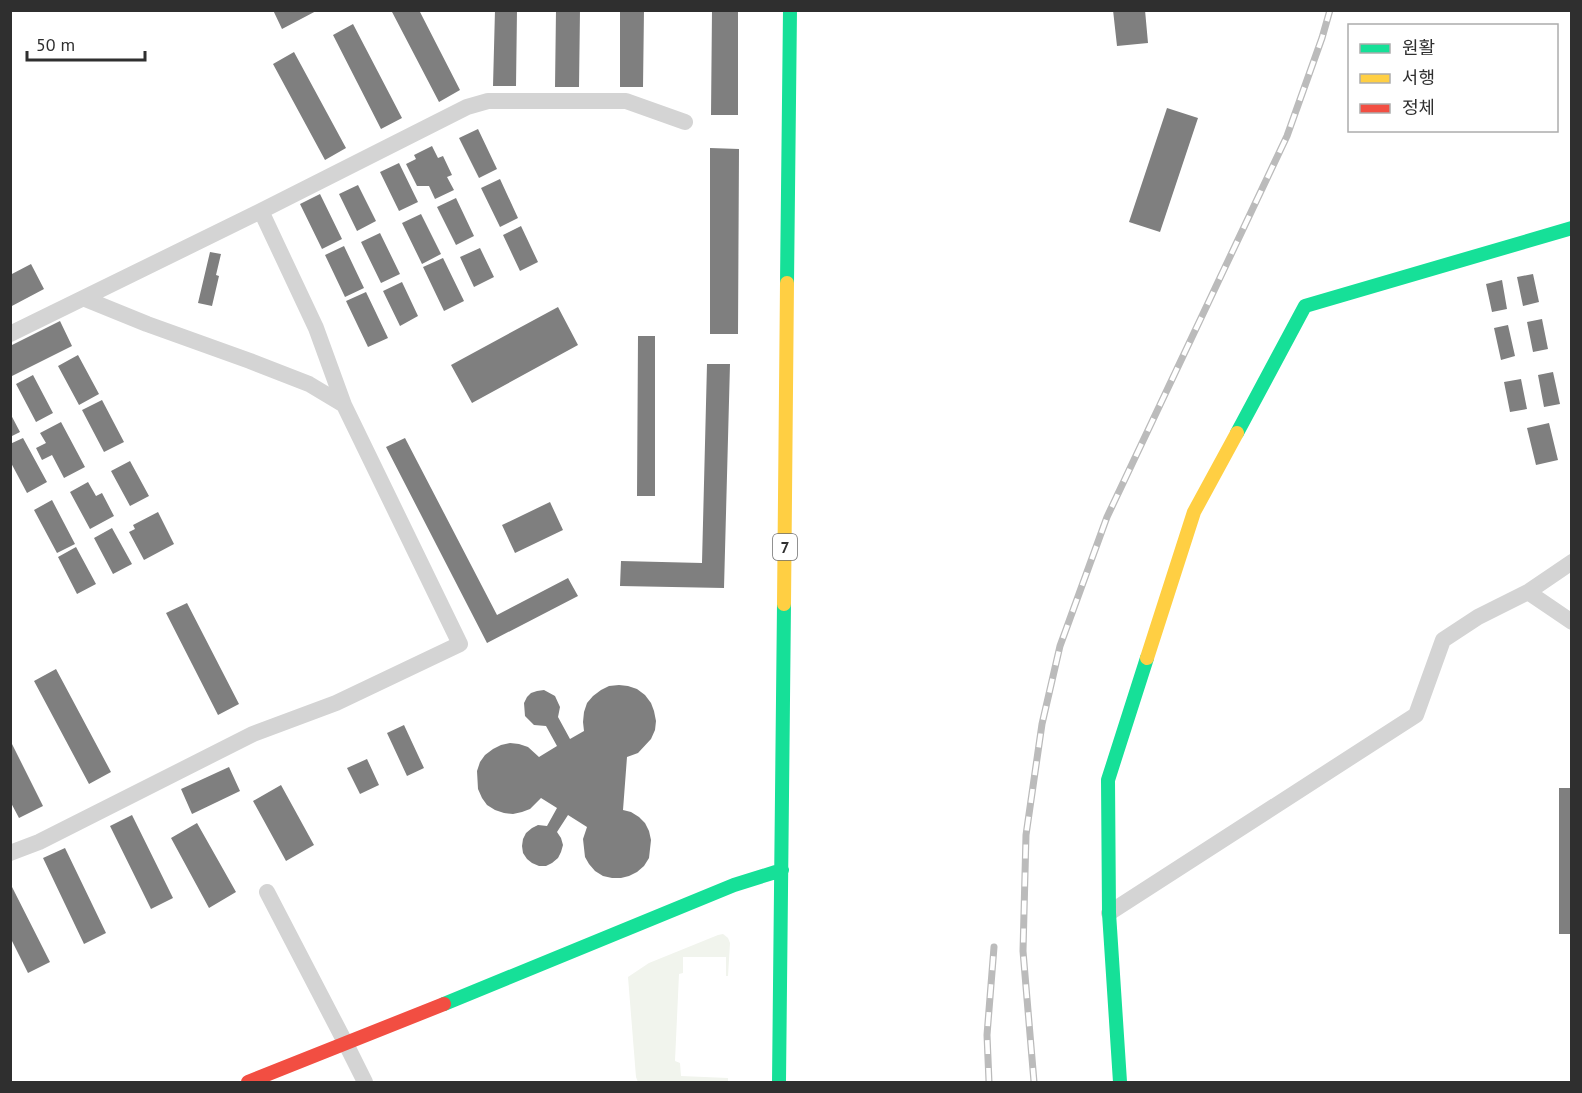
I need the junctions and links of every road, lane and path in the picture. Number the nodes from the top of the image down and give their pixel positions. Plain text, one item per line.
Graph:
1 (790, 10) edge
2 (685, 122) dead end
3 (261, 212) junction
4 (1572, 228) edge
5 (83, 298) junction
6 (10, 334) edge
7 (344, 405) junction
8 (1572, 562) edge
9 (1528, 592) junction
10 (1572, 622) edge
11 (10, 853) edge
12 (783, 870) junction
13 (267, 892) dead end
14 (1109, 913) junction
15 (346, 1044) junction
16 (248, 1083) edge
17 (365, 1083) edge
18 (779, 1083) edge
19 (1120, 1083) edge

1 - 12 main road, 7
2 - 3 street
3 - 5 street
3 - 7 street
4 - 14 main road
5 - 6 street
5 - 7 street
7 - 11 street
8 - 9 street
9 - 10 street
9 - 14 street
12 - 15 main road
12 - 18 main road, 7
13 - 15 street
14 - 19 main road
15 - 16 main road
15 - 17 street

